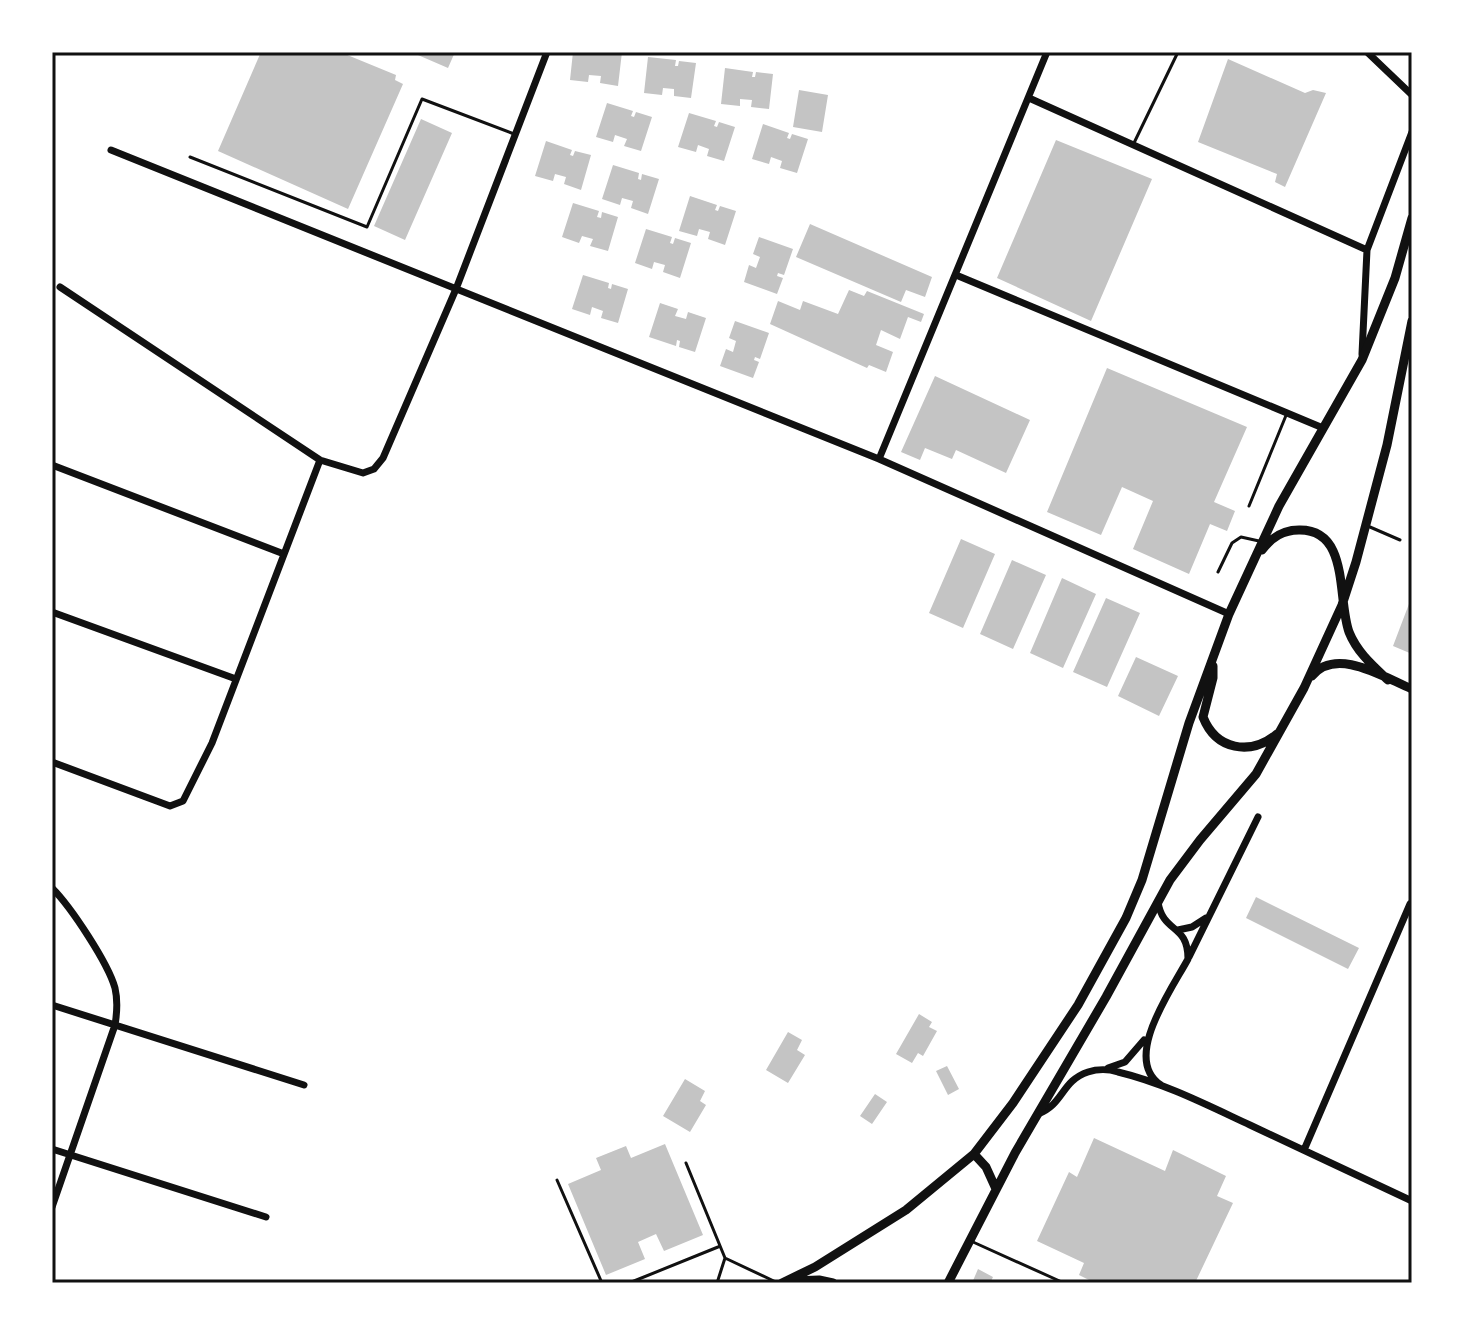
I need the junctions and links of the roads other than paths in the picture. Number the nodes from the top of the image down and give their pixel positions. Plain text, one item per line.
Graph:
1 (547, 52) edge
2 (1047, 52) edge
3 (1178, 52) edge
4 (1367, 52) edge
5 (1412, 95) edge
6 (1029, 98) junction
7 (1412, 132) edge
8 (515, 134) junction
9 (1133, 145) junction
10 (111, 150) dead end
11 (190, 157) dead end
12 (1412, 218) edge
13 (1367, 250) junction
14 (956, 275) junction
15 (60, 287) dead end
16 (456, 289) junction
17 (1412, 321) edge
18 (1362, 360) junction
19 (1287, 413) junction
20 (1323, 428) junction
21 (879, 459) junction
22 (320, 460) junction
23 (52, 465) edge
24 (1249, 506) dead end
25 (1366, 525) junction
26 (1400, 540) dead end
27 (1262, 542) junction
28 (284, 554) junction
29 (1251, 565) junction
30 (1218, 572) dead end
31 (1342, 605) junction
32 (52, 612) edge
33 (1229, 614) junction
34 (1213, 659) junction
35 (236, 679) junction
36 (1388, 680) junction
37 (1304, 688) junction
38 (1412, 689) edge
39 (1283, 729) junction
40 (52, 762) edge
41 (1258, 817) dead end
42 (52, 888) edge
43 (1158, 902) junction
44 (1410, 904) dead end
45 (1210, 913) junction
46 (1178, 930) junction
47 (1188, 959) junction
48 (52, 1005) edge
49 (115, 1025) junction
50 (1151, 1030) junction
51 (1102, 1070) junction
52 (304, 1085) dead end
53 (1170, 1089) junction
54 (1036, 1115) junction
55 (52, 1149) edge
56 (1304, 1150) junction
57 (974, 1154) junction
58 (71, 1155) junction
59 (686, 1163) dead end
60 (557, 1180) dead end
61 (996, 1189) junction
62 (1412, 1201) edge
63 (52, 1207) edge
64 (266, 1217) dead end
65 (969, 1241) junction
66 (720, 1246) junction
67 (725, 1258) junction
68 (602, 1283) edge
69 (629, 1283) edge
70 (717, 1283) edge
71 (782, 1283) edge
72 (833, 1283) edge
73 (948, 1283) edge
74 (1064, 1283) edge

1 - 8 street
2 - 6 street
3 - 9 lane
4 - 5 street
6 - 9 street
6 - 14 street
7 - 13 street
8 - 11 lane
8 - 16 street
9 - 13 street
10 - 16 street
12 - 18 main road
13 - 18 street
14 - 19 street
14 - 21 street
15 - 22 street
16 - 21 street
16 - 22 street
17 - 25 main road
18 - 20 main road
19 - 20 street
19 - 24 lane
20 - 27 main road
21 - 33 street
22 - 28 street
23 - 28 street
25 - 26 lane
25 - 31 main road
27 - 29 main road
27 - 30 lane
28 - 35 street
29 - 31 main road
29 - 33 main road
31 - 36 main road
31 - 37 main road
32 - 35 street
33 - 34 main road
34 - 39 main road
34 - 57 main road
35 - 40 street
36 - 37 main road
36 - 38 main road
37 - 39 main road
39 - 43 main road
41 - 45 street
42 - 49 street
43 - 46 street
43 - 54 main road
44 - 56 street
45 - 46 street
45 - 47 street
46 - 47 street
47 - 50 street
48 - 49 street
49 - 52 street
49 - 58 street
50 - 51 street
50 - 53 street
51 - 53 street
51 - 54 street
53 - 56 street
54 - 61 main road
55 - 58 street
56 - 62 street
57 - 61 main road
57 - 71 main road
58 - 63 street
58 - 64 street
59 - 66 lane
60 - 68 lane
61 - 65 main road
65 - 73 main road
65 - 74 lane
66 - 67 lane
66 - 69 lane
67 - 70 lane
67 - 71 lane
71 - 72 main road

